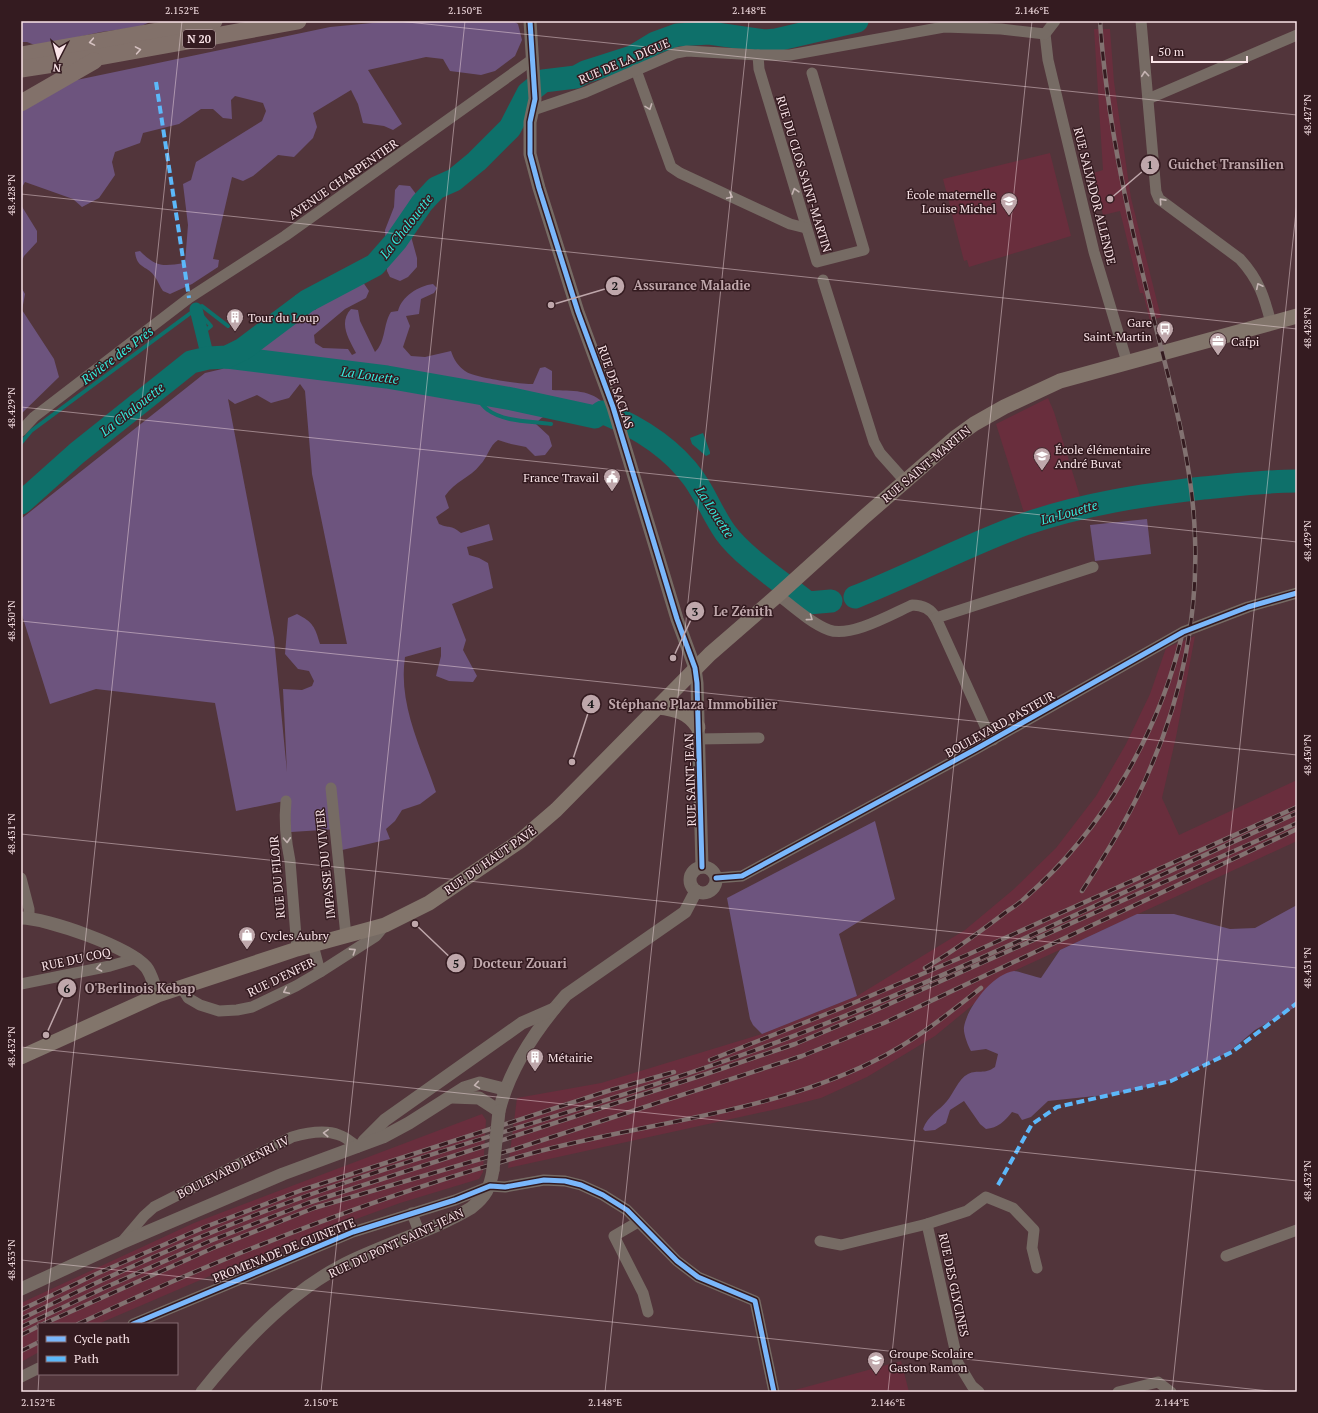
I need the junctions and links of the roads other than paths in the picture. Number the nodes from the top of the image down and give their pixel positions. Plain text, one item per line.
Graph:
1 (214, 21) edge
2 (298, 21) edge
3 (530, 21) edge
4 (1055, 22) edge
5 (1140, 23) edge
6 (1045, 34) junction
7 (1297, 35) edge
8 (21, 55) edge
9 (758, 55) junction
10 (99, 57) junction
11 (533, 59) junction
12 (21, 69) edge
13 (636, 70) junction
14 (812, 73) dead end
15 (1148, 98) junction
16 (21, 103) edge
17 (534, 104) junction
18 (806, 228) junction
19 (823, 280) dead end
20 (1297, 316) edge
21 (1271, 323) junction
22 (1127, 362) junction
23 (21, 431) edge
24 (905, 481) junction
25 (1093, 568) dead end
26 (1297, 593) edge
27 (779, 594) junction
28 (936, 618) junction
29 (695, 668) junction
30 (658, 707) junction
31 (698, 733) junction
32 (759, 738) dead end
33 (993, 740) junction
34 (331, 788) dead end
35 (286, 801) dead end
36 (702, 867) junction
37 (21, 878) edge
38 (716, 878) junction
39 (696, 891) junction
40 (25, 918) edge
41 (385, 925) junction
42 (346, 936) junction
43 (304, 948) junction
44 (137, 958) junction
45 (320, 972) junction
46 (21, 984) edge
47 (182, 988) junction
48 (158, 995) junction
49 (554, 1009) junction
50 (21, 1056) edge
51 (504, 1089) junction
52 (452, 1097) junction
53 (499, 1111) junction
54 (358, 1147) junction
55 (490, 1186) junction
56 (412, 1213) junction
57 (638, 1222) junction
58 (927, 1224) junction
59 (1297, 1230) edge
60 (419, 1232) junction
61 (820, 1242) dead end
62 (121, 1243) junction
63 (1226, 1256) dead end
64 (1037, 1268) dead end
65 (21, 1289) edge
66 (648, 1312) dead end
67 (135, 1323) edge
68 (38, 1368) edge
69 (21, 1377) edge
70 (202, 1392) edge
71 (774, 1392) edge
72 (979, 1392) edge
73 (1118, 1392) edge
74 (1171, 1392) edge

1 -> 8 main road, N 20
10 -> 2 main road, N 20
3 - 11 street, RUE DE SACLAS
4 - 6 street
15 -> 5 street
6 - 9 street, RUE DE LA DIGUE
6 - 22 street, RUE SALVADOR ALLENDE
7 - 15 street
9 - 13 street, RUE DE LA DIGUE
18 -> 9 street, RUE DU CLOS SAINT-MARTIN
10 - 12 main road, N 20
10 - 16 main road
11 - 17 street, RUE DE SACLAS
11 - 23 street, AVENUE CHARPENTIER
13 - 17 street, RUE DE LA DIGUE
13 -> 18 street
14 - 18 street, RUE DU CLOS SAINT-MARTIN
21 -> 15 street
17 - 29 street, RUE DE SACLAS
19 - 24 street
20 - 21 main road, RUE SAINT-MARTIN
21 - 22 main road, RUE SAINT-MARTIN
22 - 24 main road, RUE SAINT-MARTIN
24 - 27 main road, RUE SAINT-MARTIN
25 - 28 street
26 - 33 street, BOULEVARD PASTEUR
27 -> 28 street
27 - 29 main road, RUE SAINT-MARTIN
28 - 33 street
29 - 30 main road, RUE DU HAUT PAVÉ
29 - 31 street, RUE SAINT-JEAN
30 - 31 main road
30 - 41 main road, RUE DU HAUT PAVÉ
31 - 32 street
31 - 36 street, RUE SAINT-JEAN
33 - 38 street, BOULEVARD PASTEUR
34 - 42 street, IMPASSE DU VIVIER
35 -> 43 street, RUE DU FILOIR
36 - 38 street
36 - 39 street
37 - 40 street
38 - 39 street
39 - 49 street
40 - 44 street
41 - 42 main road, RUE DU HAUT PAVÉ
45 -> 41 street, RUE D'ENFER
42 - 43 main road, RUE DU HAUT PAVÉ
43 - 45 street, RUE DU FILOIR
43 - 47 main road, RUE DU HAUT PAVÉ
44 -> 46 street, RUE DU COQ
44 - 48 street
45 -> 47 street, RUE D'ENFER
47 - 48 main road, RUE DU HAUT PAVÉ
48 - 50 main road, RUE DU HAUT PAVÉ
49 - 51 street
49 - 54 street, BOULEVARD HENRI IV
51 -> 52 street, BOULEVARD HENRI IV
51 - 53 street
52 - 53 street
52 - 54 street, BOULEVARD HENRI IV
53 - 55 street, RUE DU PONT SAINT-JEAN, bridge
54 - 62 street, BOULEVARD HENRI IV
54 -> 62 street, BOULEVARD HENRI IV
55 - 56 street, PROMENADE DE GUINETTE
55 - 57 street
55 - 60 street, RUE DU PONT SAINT-JEAN
56 - 60 street
56 - 67 street, PROMENADE DE GUINETTE
57 - 66 street
57 - 71 street
58 - 61 street, RUE DES GLYCINES
58 - 64 street, RUE DES GLYCINES
58 - 72 street, RUE DES GLYCINES
59 - 63 street
60 - 70 street, RUE DU PONT SAINT-JEAN
62 - 65 street, BOULEVARD HENRI IV
68 - 69 street
73 - 74 street

